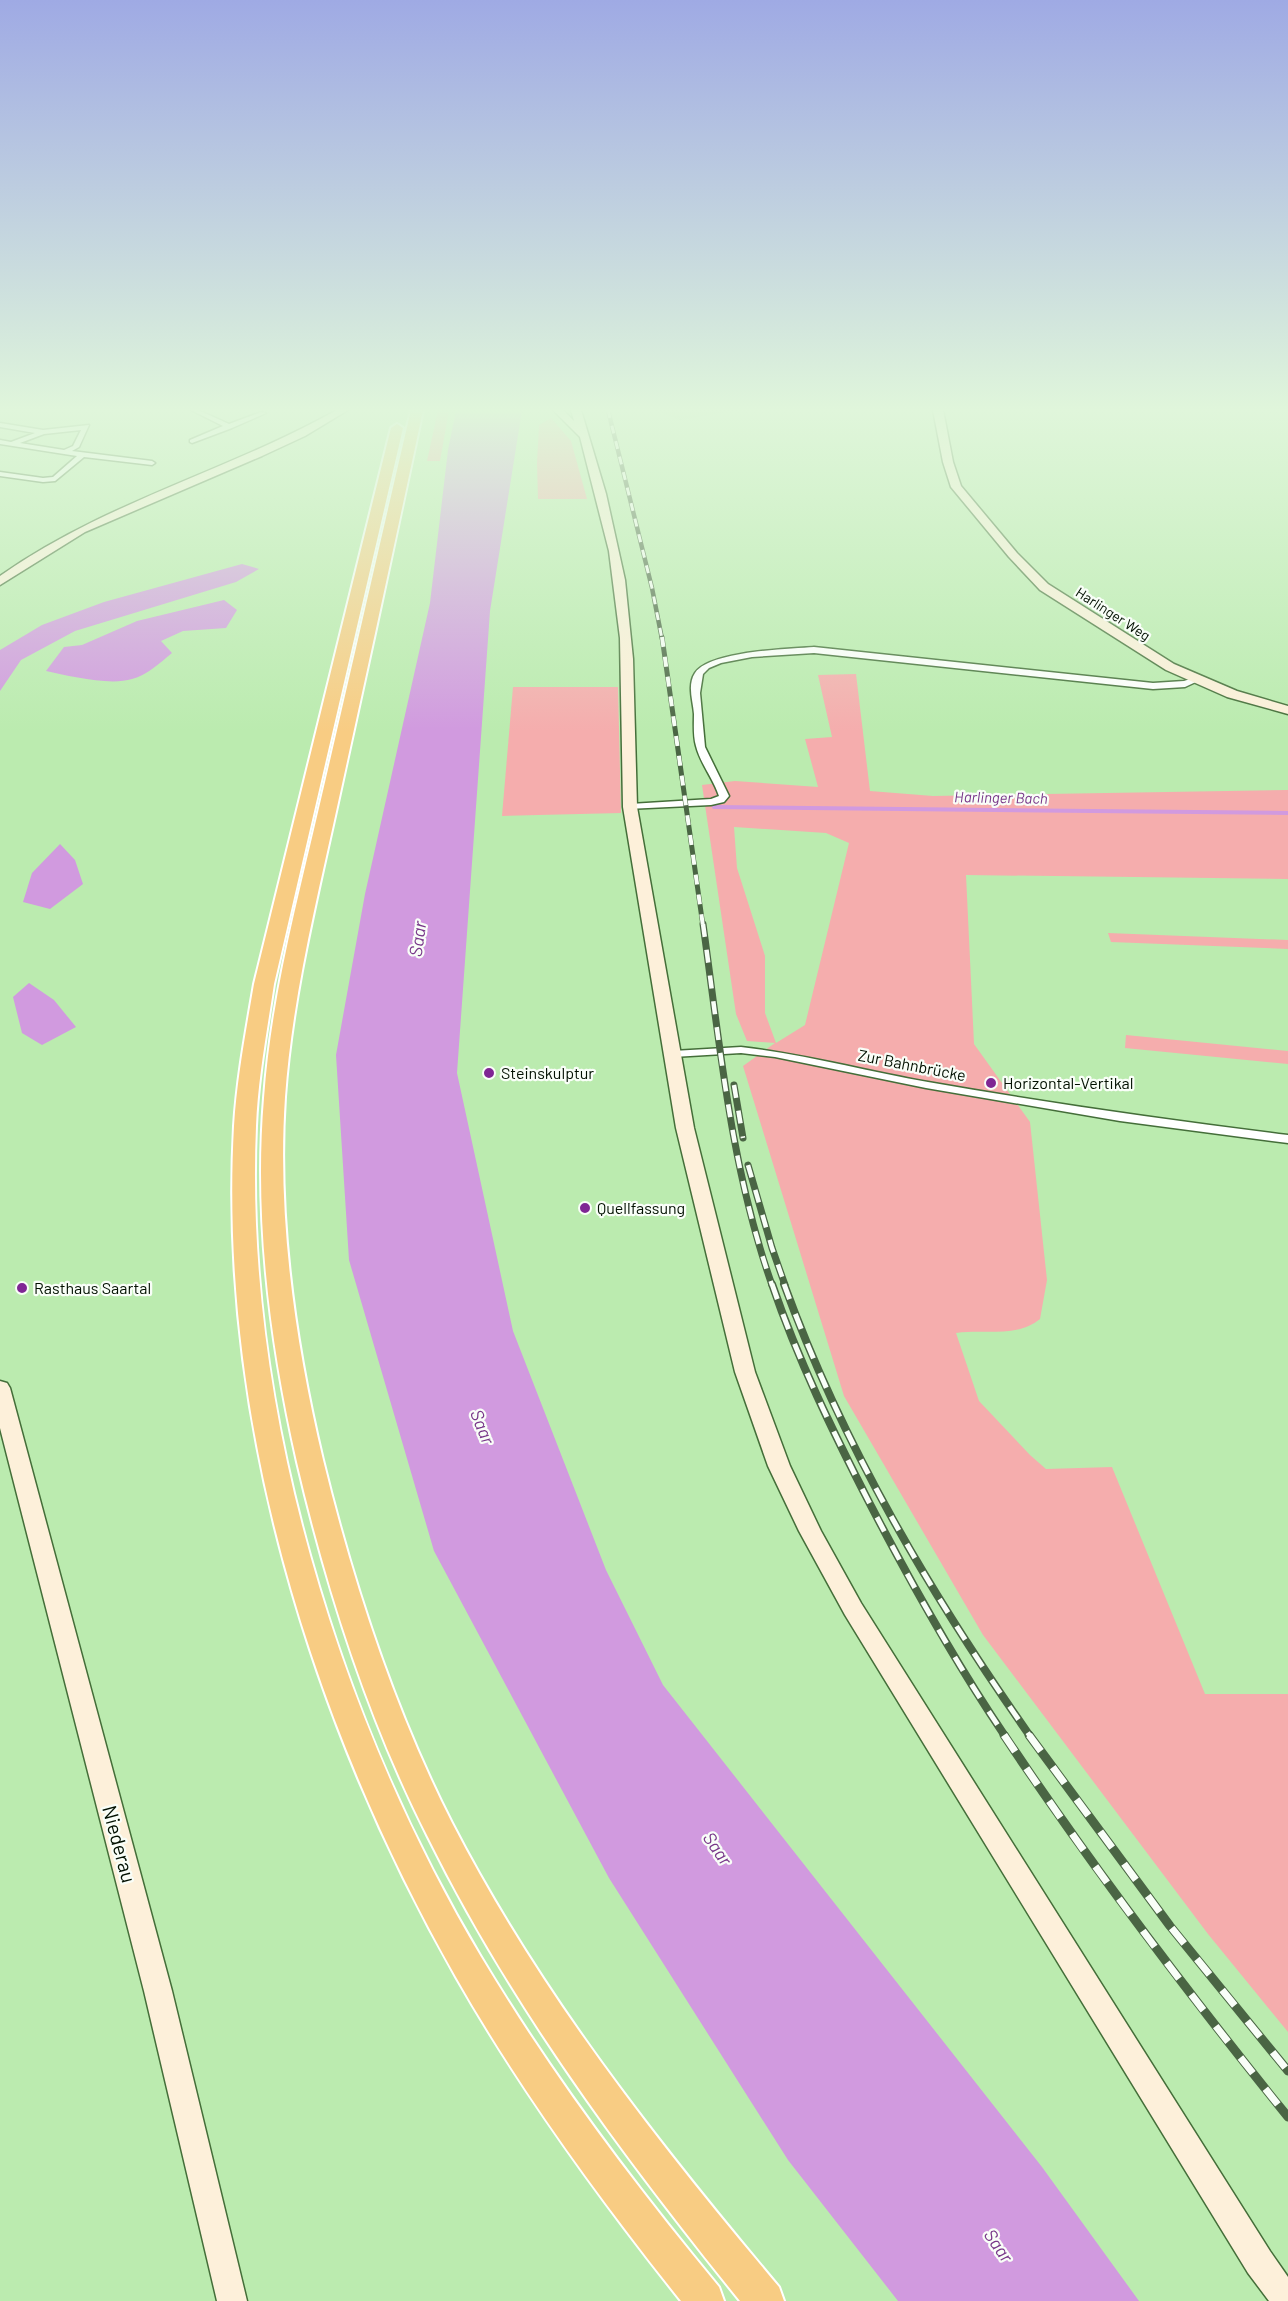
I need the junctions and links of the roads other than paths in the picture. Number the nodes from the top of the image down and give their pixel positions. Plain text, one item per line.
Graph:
1 (110, 517) edge
2 (379, 517) edge
3 (390, 517) edge
4 (607, 517) edge
5 (982, 517) edge
6 (0, 581) edge
7 (1196, 680) junction
8 (1288, 710) edge
9 (630, 807) junction
10 (295, 902) junction
11 (673, 1054) junction
12 (1288, 1139) edge
13 (0, 1388) edge
14 (232, 2301) edge
15 (705, 2301) edge
16 (765, 2301) edge
17 (1287, 2301) edge

1 - 6 main road
2 - 10 highway
3 - 10 highway
4 - 9 main road
5 - 7 main road, Harlinger Weg
7 - 8 main road, Harlinger Weg
7 - 9 street
9 - 11 main road
10 - 15 highway
10 - 16 highway
11 - 12 street, Zur Bahnbrücke
11 - 17 main road
13 - 14 main road, Niederau

